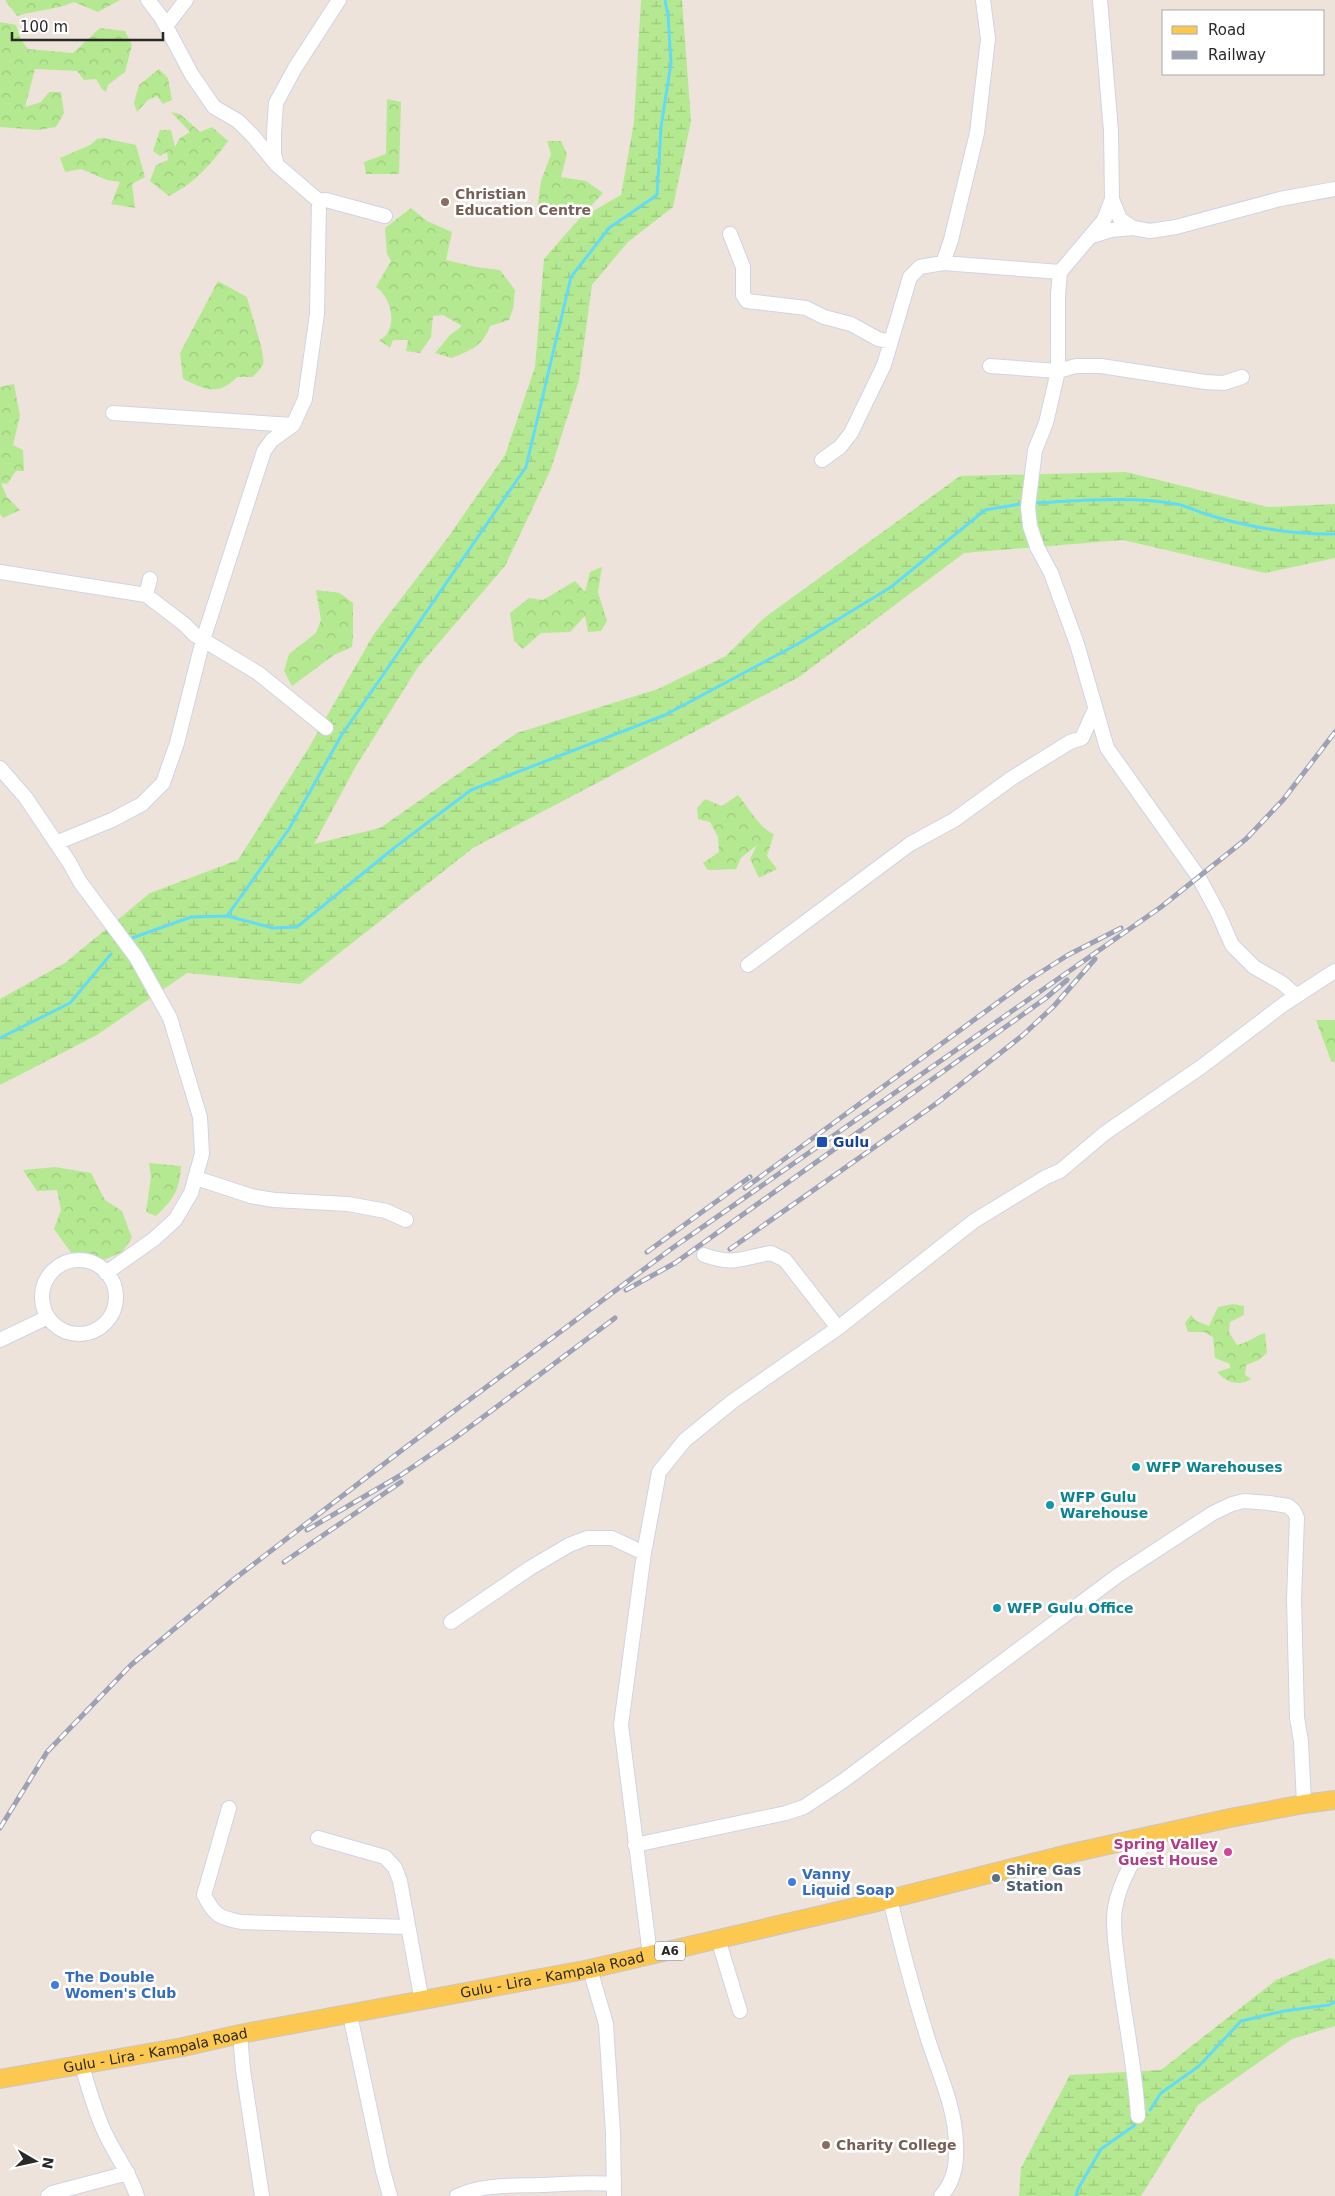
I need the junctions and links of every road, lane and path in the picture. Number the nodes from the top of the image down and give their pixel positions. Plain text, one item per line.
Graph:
1 (148, 0) edge
2 (186, 0) edge
3 (339, 0) edge
4 (983, 0) edge
5 (1100, 0) edge
6 (166, 26) junction
7 (277, 165) junction
8 (1335, 189) edge
9 (1112, 199) junction
10 (319, 201) junction
11 (385, 216) dead end
12 (1132, 228) junction
13 (730, 234) dead end
14 (1090, 236) junction
15 (943, 263) junction
16 (1060, 272) junction
17 (891, 342) junction
18 (990, 366) dead end
19 (1058, 371) junction
20 (1242, 377) dead end
21 (113, 413) dead end
22 (292, 425) junction
23 (822, 460) dead end
24 (0, 572) edge
25 (150, 579) dead end
26 (146, 595) junction
27 (203, 640) junction
28 (1095, 709) junction
29 (326, 728) dead end
30 (1082, 738) junction
31 (1107, 748) junction
32 (0, 768) edge
33 (56, 843) junction
34 (748, 965) dead end
35 (1335, 971) edge
36 (1297, 996) junction
37 (196, 1178) junction
38 (406, 1220) dead end
39 (704, 1255) dead end
40 (106, 1273) junction
41 (48, 1317) junction
42 (838, 1328) junction
43 (0, 1340) edge
44 (644, 1553) junction
45 (451, 1622) dead end
46 (1335, 1800) edge
47 (1304, 1804) junction
48 (229, 1808) dead end
49 (1149, 1836) junction
50 (318, 1838) dead end
51 (635, 1845) junction
52 (890, 1899) junction
53 (408, 1926) junction
54 (718, 1940) junction
55 (650, 1955) junction
56 (590, 1969) junction
57 (422, 2002) junction
58 (740, 2011) dead end
59 (350, 2015) junction
60 (240, 2034) junction
61 (81, 2063) junction
62 (0, 2079) edge
63 (1138, 2116) dead end
64 (128, 2173) junction
65 (614, 2190) edge
66 (48, 2196) edge
67 (137, 2196) edge
68 (262, 2196) edge
69 (390, 2196) edge
70 (456, 2196) edge
71 (941, 2196) edge

1 - 6 street
2 - 6 street
3 - 7 street
4 - 15 street
5 - 9 street
6 - 7 street
7 - 10 street
8 - 12 street
9 - 12 street
9 - 14 street
10 - 11 street
10 - 22 street
12 - 14 street
13 - 17 street
14 - 16 street
15 - 16 street
15 - 17 street
16 - 19 street
17 - 23 street
18 - 19 street
19 - 20 street
19 - 28 street
21 - 22 street
22 - 27 street
24 - 26 street
25 - 26 street
26 - 27 street
27 - 29 street
27 - 33 street
28 - 30 street
28 - 31 street
30 - 31 street
30 - 34 street
31 - 36 street
32 - 33 street
33 - 37 street
35 - 36 street
36 - 42 street
37 - 38 street
37 - 40 street
39 - 42 street
40 - 41 street
40 - 41 street
41 - 43 street
42 - 44 street
44 - 45 street
44 - 51 street
46 - 47 main road, Gulu - Lira - Kampala Road / A6
47 - 49 main road, Gulu - Lira - Kampala Road / A6
47 - 51 street
48 - 53 street
49 - 52 main road, Gulu - Lira - Kampala Road / A6
49 - 63 street
50 - 53 street
51 - 55 street
52 - 54 main road, Gulu - Lira - Kampala Road / A6
52 - 71 street
53 - 57 street
54 - 55 main road, Gulu - Lira - Kampala Road / A6
54 - 58 street
55 - 56 main road, Gulu - Lira - Kampala Road / A6
56 - 57 main road, Gulu - Lira - Kampala Road / A6
56 - 65 street
57 - 59 main road, Gulu - Lira - Kampala Road / A6
59 - 60 main road, Gulu - Lira - Kampala Road / A6
59 - 69 street
60 - 61 main road, Gulu - Lira - Kampala Road / A6
60 - 68 street
61 - 62 main road, Gulu - Lira - Kampala Road / A6
61 - 64 street
64 - 66 street
64 - 67 street
65 - 70 street

